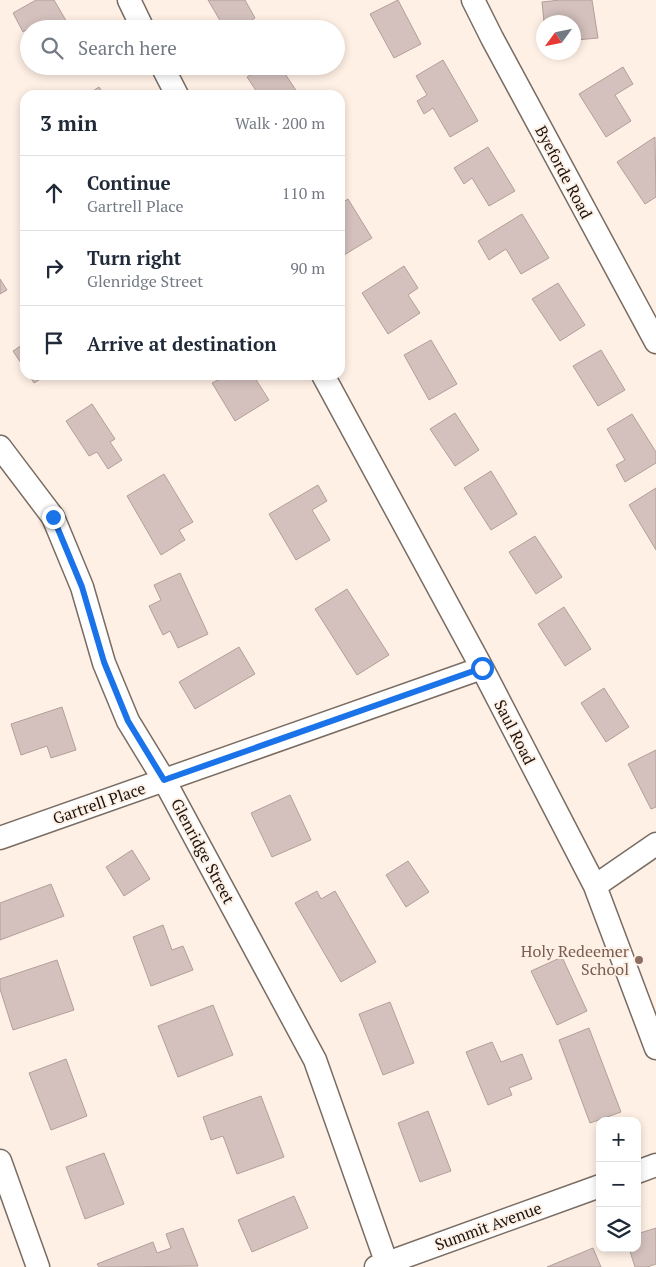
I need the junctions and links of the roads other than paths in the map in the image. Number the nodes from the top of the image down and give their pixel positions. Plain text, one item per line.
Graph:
1 (129, 0) edge
2 (473, 0) edge
3 (139, 20) edge
4 (167, 75) edge
5 (174, 90) edge
6 (656, 342) edge
7 (326, 380) edge
8 (0, 447) edge
9 (482, 668) junction
10 (164, 780) junction
11 (0, 838) edge
12 (656, 844) edge
13 (595, 886) junction
14 (655, 1044) edge
15 (0, 1161) edge
16 (656, 1165) edge
17 (641, 1171) edge
18 (596, 1187) edge
19 (383, 1266) edge
20 (38, 1267) edge

1 - 3 street
2 - 6 street, Byeforde Road
4 - 5 street
7 - 9 street, Saul Road
8 - 10 street, Glenridge Street
9 - 10 street, Gartrell Place
9 - 13 street, Saul Road
10 - 11 street, Gartrell Place
10 - 19 street, Glenridge Street
12 - 13 street
13 - 14 street, Saul Road
15 - 20 street
16 - 17 street
18 - 19 street, Summit Avenue

